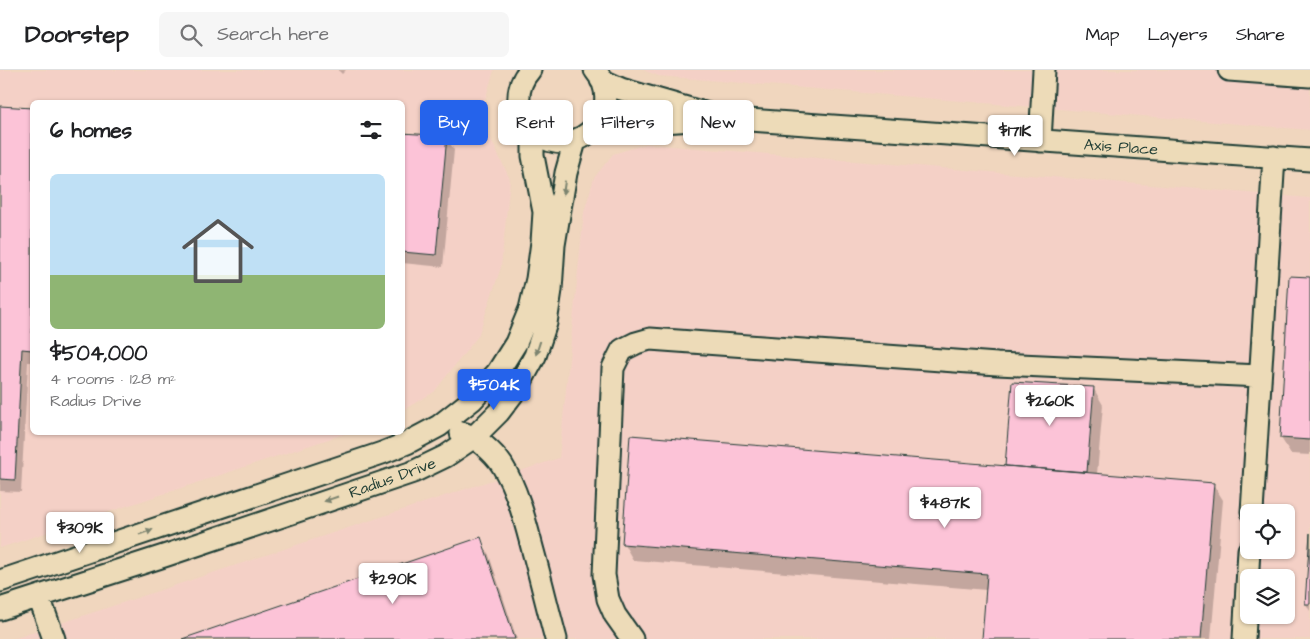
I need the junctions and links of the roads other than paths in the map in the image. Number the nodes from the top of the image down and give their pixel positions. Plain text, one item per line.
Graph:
1 (530, 70) edge
2 (1044, 70) edge
3 (1229, 70) edge
4 (598, 75) edge
5 (1310, 76) edge
6 (519, 100) edge
7 (605, 100) edge
8 (683, 107) edge
9 (754, 120) edge
10 (583, 137) edge
11 (1040, 140) junction
12 (575, 141) joint
13 (533, 145) edge
14 (1274, 157) junction
15 (1310, 160) edge
16 (1260, 376) junction
17 (488, 382) junction
18 (474, 437) junction
19 (290, 483) junction
20 (1252, 504) edge
21 (167, 555) junction
22 (1248, 559) edge
23 (0, 581) edge
24 (0, 597) edge
25 (38, 597) junction
26 (0, 610) edge
27 (54, 639) edge
28 (556, 639) edge
29 (632, 639) edge
30 (1244, 639) edge

1 - 6 street
2 - 11 street
3 - 5 street
4 - 7 street
4 - 8 street, Axis Place
9 - 11 street, Axis Place
10 - 12 street
11 - 14 street, Axis Place
12 -> 18 street, Radius Drive
13 - 17 street, Radius Drive
14 - 15 street, Axis Place
14 - 16 street
16 - 20 street
16 - 29 street
17 - 18 street
17 - 19 street, Radius Drive
18 - 19 street
18 -> 21 street, Radius Drive
18 - 28 street
23 -> 19 street, Radius Drive
21 - 24 street
21 - 25 street, Radius Drive
22 - 30 street
25 - 26 street, Radius Drive
25 - 27 street

